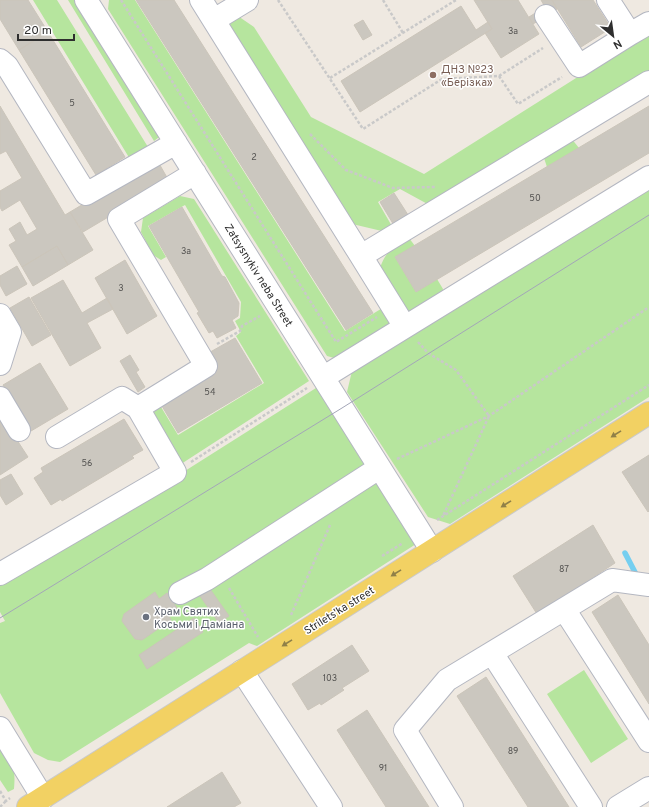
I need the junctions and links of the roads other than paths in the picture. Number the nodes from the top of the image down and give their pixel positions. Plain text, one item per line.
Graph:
1 (86, 0) edge
2 (201, 0) edge
3 (247, 0) edge
4 (608, 0) edge
5 (541, 8) edge
6 (214, 20) junction
7 (649, 23) edge
8 (630, 34) junction
9 (0, 60) edge
10 (649, 82) edge
11 (176, 143) junction
12 (195, 174) junction
13 (649, 177) edge
14 (361, 256) junction
15 (0, 315) edge
16 (405, 327) junction
17 (0, 364) edge
18 (324, 377) junction
19 (0, 398) edge
20 (138, 408) junction
21 (649, 413) edge
22 (19, 430) dead end
23 (57, 437) dead end
24 (379, 468) junction
25 (432, 551) junction
26 (0, 574) edge
27 (649, 585) edge
28 (180, 593) dead end
29 (564, 609) junction
30 (492, 652) junction
31 (242, 671) junction
32 (0, 728) edge
33 (649, 741) edge
34 (649, 788) edge
35 (36, 802) edge
36 (331, 807) edge
37 (452, 807) edge
38 (591, 807) edge
39 (618, 807) edge

1 - 11 street, Zatsysnykiv neba Street
2 - 6 street
3 - 6 street
4 - 8 street
5 - 8 street
6 - 14 street
7 - 8 street
9 - 11 street
10 - 14 street
11 - 12 street, Zatsysnykiv neba Street
12 - 18 street, Zatsysnykiv neba Street
12 - 20 street
13 - 16 street
14 - 16 street
15 - 17 street
16 - 18 street
18 - 24 street, Zatsysnykiv neba Street
19 - 22 street
20 - 23 street
20 - 26 street
21 -> 25 main road, Strilets'ka street
24 - 25 street, Zatsysnykiv neba Street
24 - 28 street
25 -> 31 main road, Strilets'ka street
27 - 29 street
29 - 30 street
29 - 33 street
30 - 37 street
30 - 38 street
31 - 35 main road, Strilets'ka street
31 - 36 street
32 - 35 street
34 - 39 street

